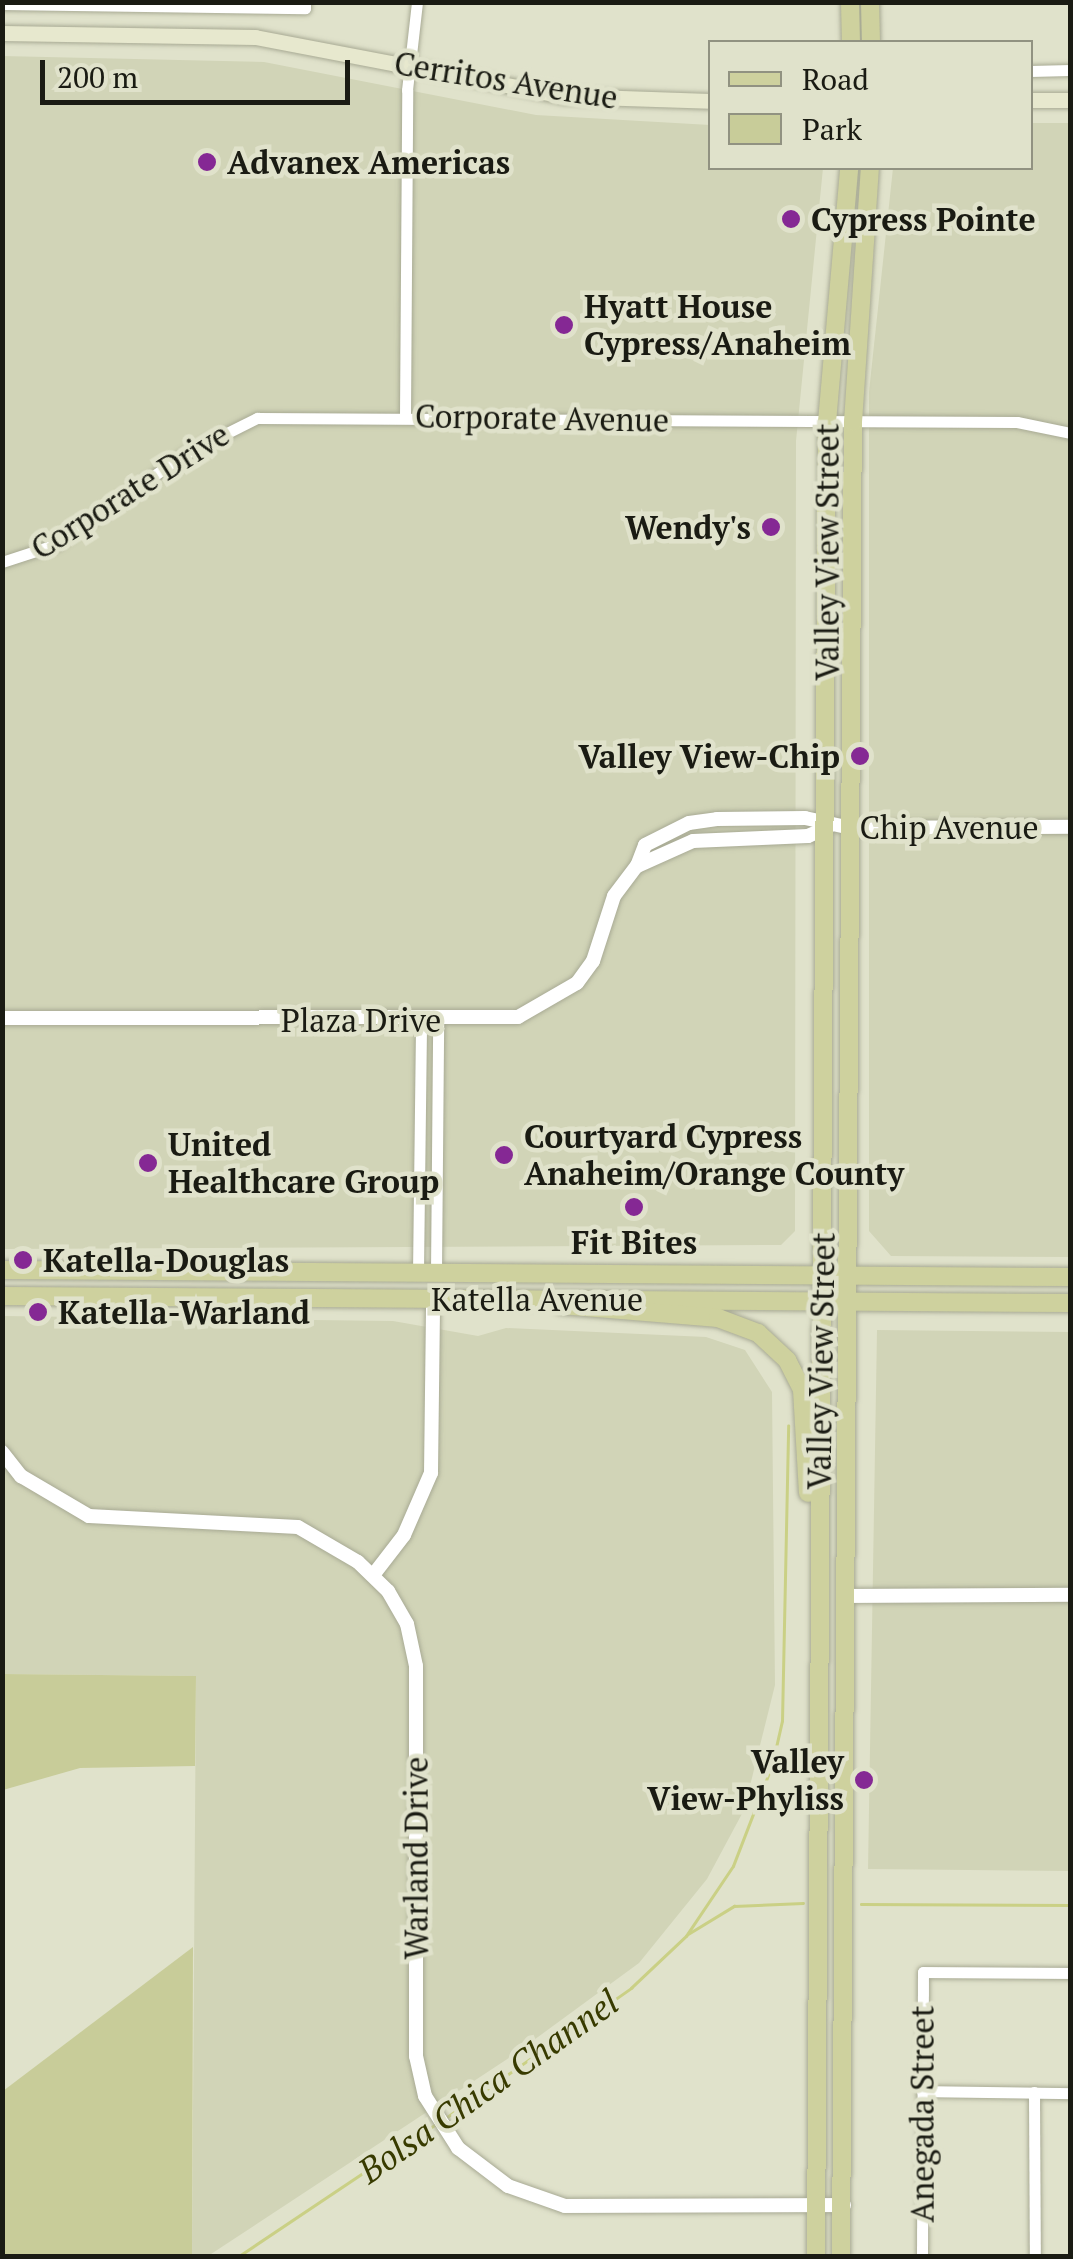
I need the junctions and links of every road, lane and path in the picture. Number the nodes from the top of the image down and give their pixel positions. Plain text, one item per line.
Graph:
1 (417, 2) edge
2 (850, 2) edge
3 (870, 2) edge
4 (2, 4) edge
5 (304, 5) edge
6 (2, 33) edge
7 (850, 40) edge
8 (871, 40) edge
9 (408, 65) junction
10 (1070, 70) edge
11 (1033, 71) edge
12 (1033, 100) edge
13 (1070, 100) edge
14 (708, 101) edge
15 (849, 170) edge
16 (870, 170) edge
17 (406, 416) junction
18 (257, 418) joint
19 (827, 422) junction
20 (853, 422) junction
21 (1070, 433) edge
22 (3, 562) edge
23 (828, 827) junction
24 (1070, 827) edge
25 (851, 828) junction
26 (2, 1018) edge
27 (421, 1020) junction
28 (438, 1020) junction
29 (2, 1270) edge
30 (427, 1272) junction
31 (471, 1272) junction
32 (821, 1276) junction
33 (850, 1276) junction
34 (1070, 1277) edge
35 (2, 1296) edge
36 (406, 1298) junction
37 (433, 1298) junction
38 (541, 1299) junction
39 (820, 1301) junction
40 (850, 1302) junction
41 (1070, 1304) edge
42 (2, 1452) edge
43 (374, 1574) junction
44 (818, 1583) junction
45 (1070, 1595) edge
46 (848, 1596) junction
47 (1070, 1973) edge
48 (922, 2091) junction
49 (1034, 2092) junction
50 (1070, 2092) edge
51 (844, 2205) junction
52 (818, 2206) junction
53 (816, 2256) edge
54 (842, 2256) edge
55 (922, 2256) edge
56 (1035, 2256) edge

1 - 9 street
2 - 7 main road
3 - 8 main road
4 - 5 street
6 - 9 main road, Cerritos Avenue
9 - 14 main road, Cerritos Avenue
9 - 17 street
10 - 11 street
12 - 13 main road
15 - 19 main road, Valley View Street
16 - 20 main road, Valley View Street
17 - 18 street, Corporate Avenue
17 - 19 street, Corporate Avenue
18 - 22 street, Corporate Drive
19 - 20 street, Corporate Avenue
19 - 23 main road, Valley View Street
20 - 21 street, Corporate Avenue
20 - 25 main road, Valley View Street
23 - 25 street, Chip Avenue
23 - 28 street, Plaza Drive
23 - 32 main road, Valley View Street
24 - 25 street, Chip Avenue
25 - 33 main road, Valley View Street
26 - 27 street, Plaza Drive
27 - 28 street, Plaza Drive
27 - 30 street
28 - 30 street
29 - 30 main road, Katella Avenue
30 - 31 main road, Katella Avenue
30 - 36 main road
31 - 32 main road, Katella Avenue
31 - 37 main road
32 - 33 main road, Katella Avenue
32 - 39 main road, Valley View Street
33 - 34 main road, Katella Avenue
33 - 40 main road, Valley View Street
35 - 36 main road, Katella Avenue
36 - 37 main road, Katella Avenue
37 - 38 main road, Katella Avenue
37 - 43 street
38 - 39 main road, Katella Avenue
38 - 44 main road
39 - 40 main road, Katella Avenue
39 - 44 main road, Valley View Street
40 - 41 main road, Katella Avenue
40 - 46 main road, Valley View Street
42 - 43 street, Warland Drive
43 - 52 street, Warland Drive
44 - 52 main road, Valley View Street
45 - 46 street
46 - 51 main road, Valley View Street
47 - 48 street, Anegada Street
48 - 49 street
48 - 55 street, Anegada Street
49 - 50 street
49 - 56 street
51 - 52 street, Warland Drive
51 - 54 main road, Valley View Street
52 - 53 main road, Valley View Street

